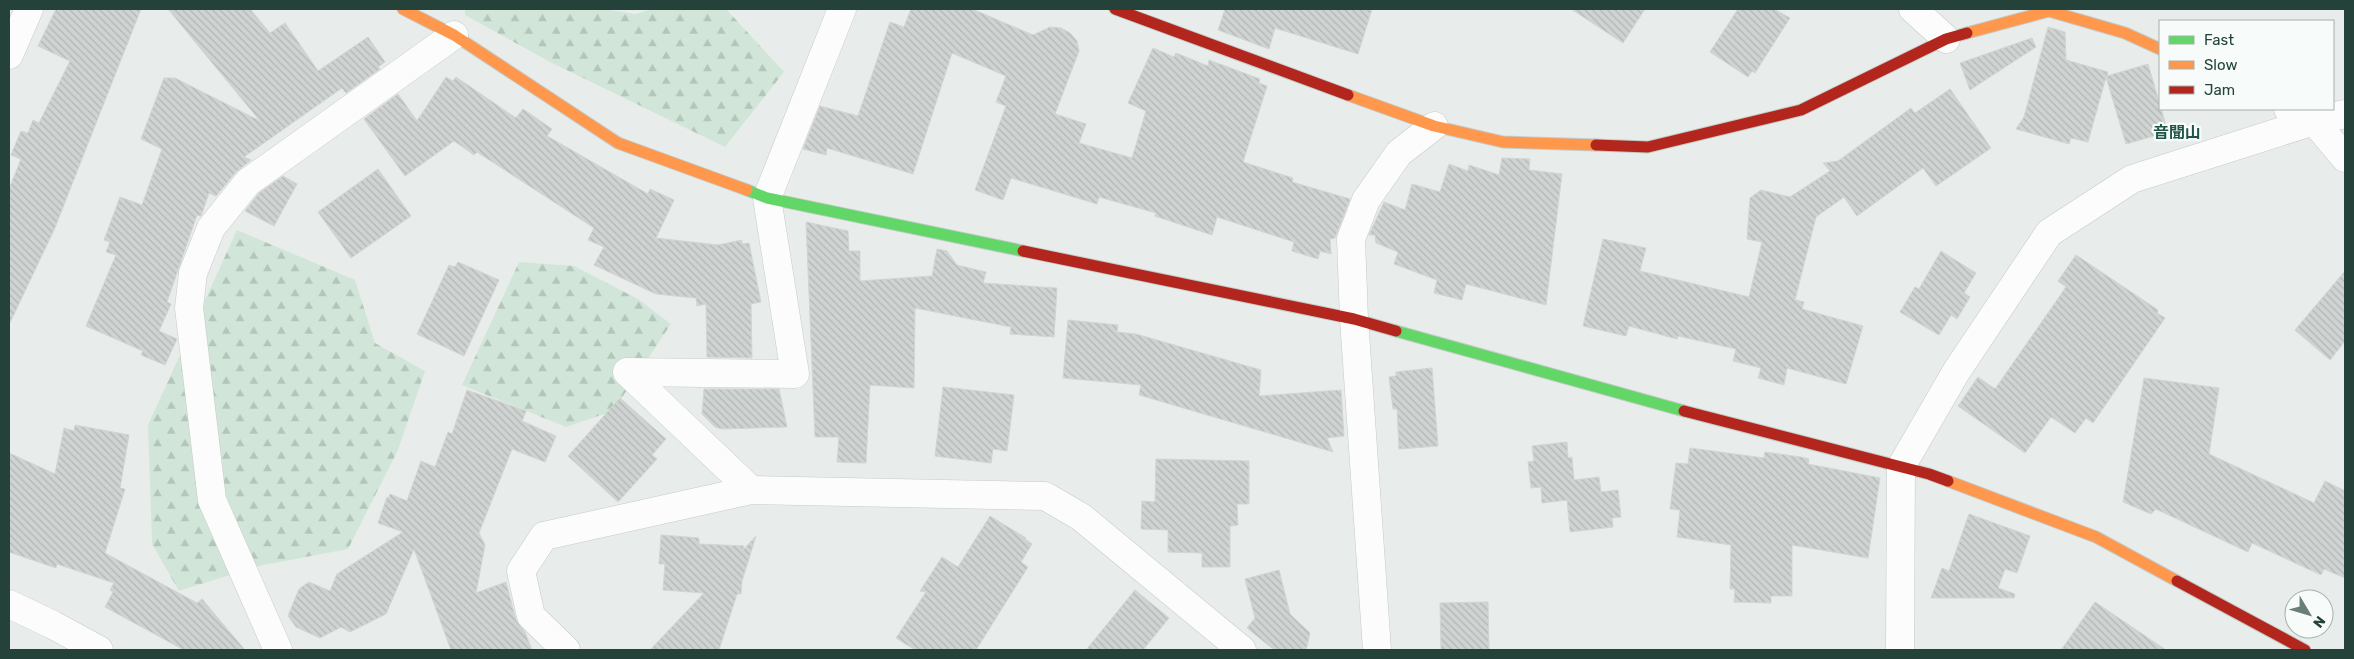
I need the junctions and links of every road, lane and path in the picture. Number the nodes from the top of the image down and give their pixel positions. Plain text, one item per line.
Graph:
1 (29, 9) edge
2 (403, 9) edge
3 (842, 9) edge
4 (1114, 9) edge
5 (1913, 9) edge
6 (454, 35) junction
7 (1946, 40) junction
8 (2159, 49) edge
9 (9, 55) edge
10 (2290, 110) edge
11 (2345, 114) edge
12 (2314, 121) junction
13 (1434, 126) junction
14 (2345, 158) edge
15 (767, 198) junction
16 (1354, 318) junction
17 (1902, 467) junction
18 (751, 490) junction
19 (9, 604) edge
20 (99, 650) edge
21 (278, 650) edge
22 (566, 650) edge
23 (1242, 650) edge
24 (1377, 650) edge
25 (1900, 650) edge
26 (2305, 650) edge

1 - 9 street
2 - 6 street
3 - 15 street
4 - 13 street
5 - 7 street
6 - 15 street
6 - 21 street
7 - 8 street
7 - 13 street
10 - 12 street
11 - 12 street
12 - 14 street
12 - 17 street
13 - 16 street
15 - 16 street
15 - 18 street
16 - 17 street
16 - 24 street
17 - 25 street
17 - 26 street
18 - 22 street
18 - 23 street
19 - 20 street

